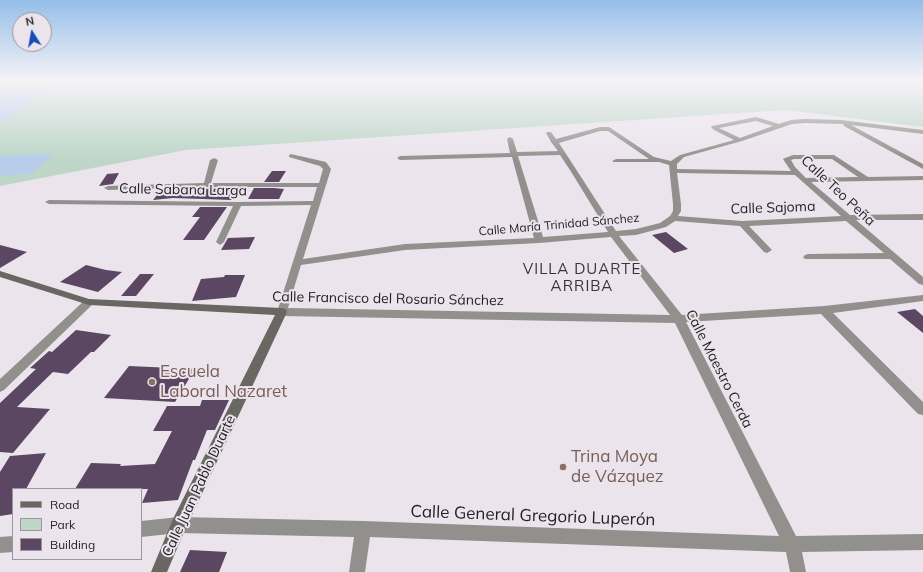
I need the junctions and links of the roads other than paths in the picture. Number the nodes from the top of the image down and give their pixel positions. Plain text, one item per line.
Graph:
1 (841, 122) junction
2 (779, 126) junction
3 (923, 132) edge
4 (510, 139) dead end
5 (740, 140) junction
6 (562, 153) junction
7 (513, 155) junction
8 (291, 156) dead end
9 (400, 158) dead end
10 (214, 160) dead end
11 (659, 161) junction
12 (616, 162) dead end
13 (923, 167) edge
14 (673, 168) junction
15 (796, 172) junction
16 (923, 178) edge
17 (804, 180) junction
18 (868, 180) junction
19 (207, 184) junction
20 (322, 185) junction
21 (108, 188) dead end
22 (49, 202) dead end
23 (317, 203) junction
24 (238, 204) junction
25 (923, 217) edge
26 (673, 218) junction
27 (846, 218) junction
28 (742, 224) junction
29 (614, 235) junction
30 (539, 240) junction
31 (220, 242) dead end
32 (767, 250) dead end
33 (891, 256) junction
34 (808, 257) dead end
35 (298, 263) junction
36 (1, 275) edge
37 (923, 282) edge
38 (923, 298) edge
39 (89, 302) junction
40 (824, 310) junction
41 (282, 312) junction
42 (679, 319) junction
43 (0, 387) edge
44 (923, 410) edge
45 (179, 525) junction
46 (142, 529) edge
47 (362, 529) junction
48 (923, 542) edge
49 (12, 544) edge
50 (792, 544) junction
51 (0, 545) edge
52 (159, 572) edge
53 (357, 572) edge
54 (798, 572) edge

1 - 2 street
1 - 3 street
1 - 13 street
2 - 5 street
2 - 5 street
4 - 7 street
5 - 14 street
6 - 7 street
6 - 11 street, Calle Maestro Cerda
6 - 29 street, Calle Maestro Cerda
7 - 9 street
7 - 30 street
8 - 20 street, Calle Juan Pablo Duarte
10 - 19 street
11 - 12 street
11 - 14 street
14 - 15 street
14 - 26 street
15 - 17 street, Calle Teo Peña
15 - 18 street, Calle Teo Peña
16 - 18 street
17 - 18 street
17 - 27 street, Calle Teo Peña
19 - 20 street
19 - 21 street
20 - 23 street, Calle Juan Pablo Duarte
22 - 24 street, Calle Sabana Larga
23 - 24 street, Calle Sabana Larga
23 - 35 street, Calle Juan Pablo Duarte
24 - 31 street
25 - 27 street, Calle Sajoma
26 - 28 street, Calle Sajoma
26 - 29 street, Calle María Trinidad Sánchez
27 - 28 street, Calle Sajoma
27 - 33 street, Calle Teo Peña
28 - 32 street
29 - 30 street, Calle María Trinidad Sánchez
29 - 42 street, Calle Maestro Cerda
30 - 35 street, Calle María Trinidad Sánchez
33 - 34 street
33 - 37 street, Calle Teo Peña
35 - 41 street, Calle Juan Pablo Duarte
36 - 39 street, Calle Francisco del Rosario Sánchez
38 - 40 street, Calle Francisco del Rosario Sánchez
39 - 41 street, Calle Francisco del Rosario Sánchez
39 - 43 street
40 - 42 street, Calle Francisco del Rosario Sánchez
40 - 44 street
41 - 42 street, Calle Francisco del Rosario Sánchez
41 - 45 street, Calle Juan Pablo Duarte
42 - 50 street, Calle Maestro Cerda
45 - 46 street, Calle General Gregorio Luperón
45 - 47 street, Calle General Gregorio Luperón
45 - 52 street, Calle Juan Pablo Duarte
47 - 50 street, Calle General Gregorio Luperón
47 - 53 street
48 - 50 street, Calle General Gregorio Luperón
49 - 51 street
50 - 54 street, Calle Maestro Cerda

